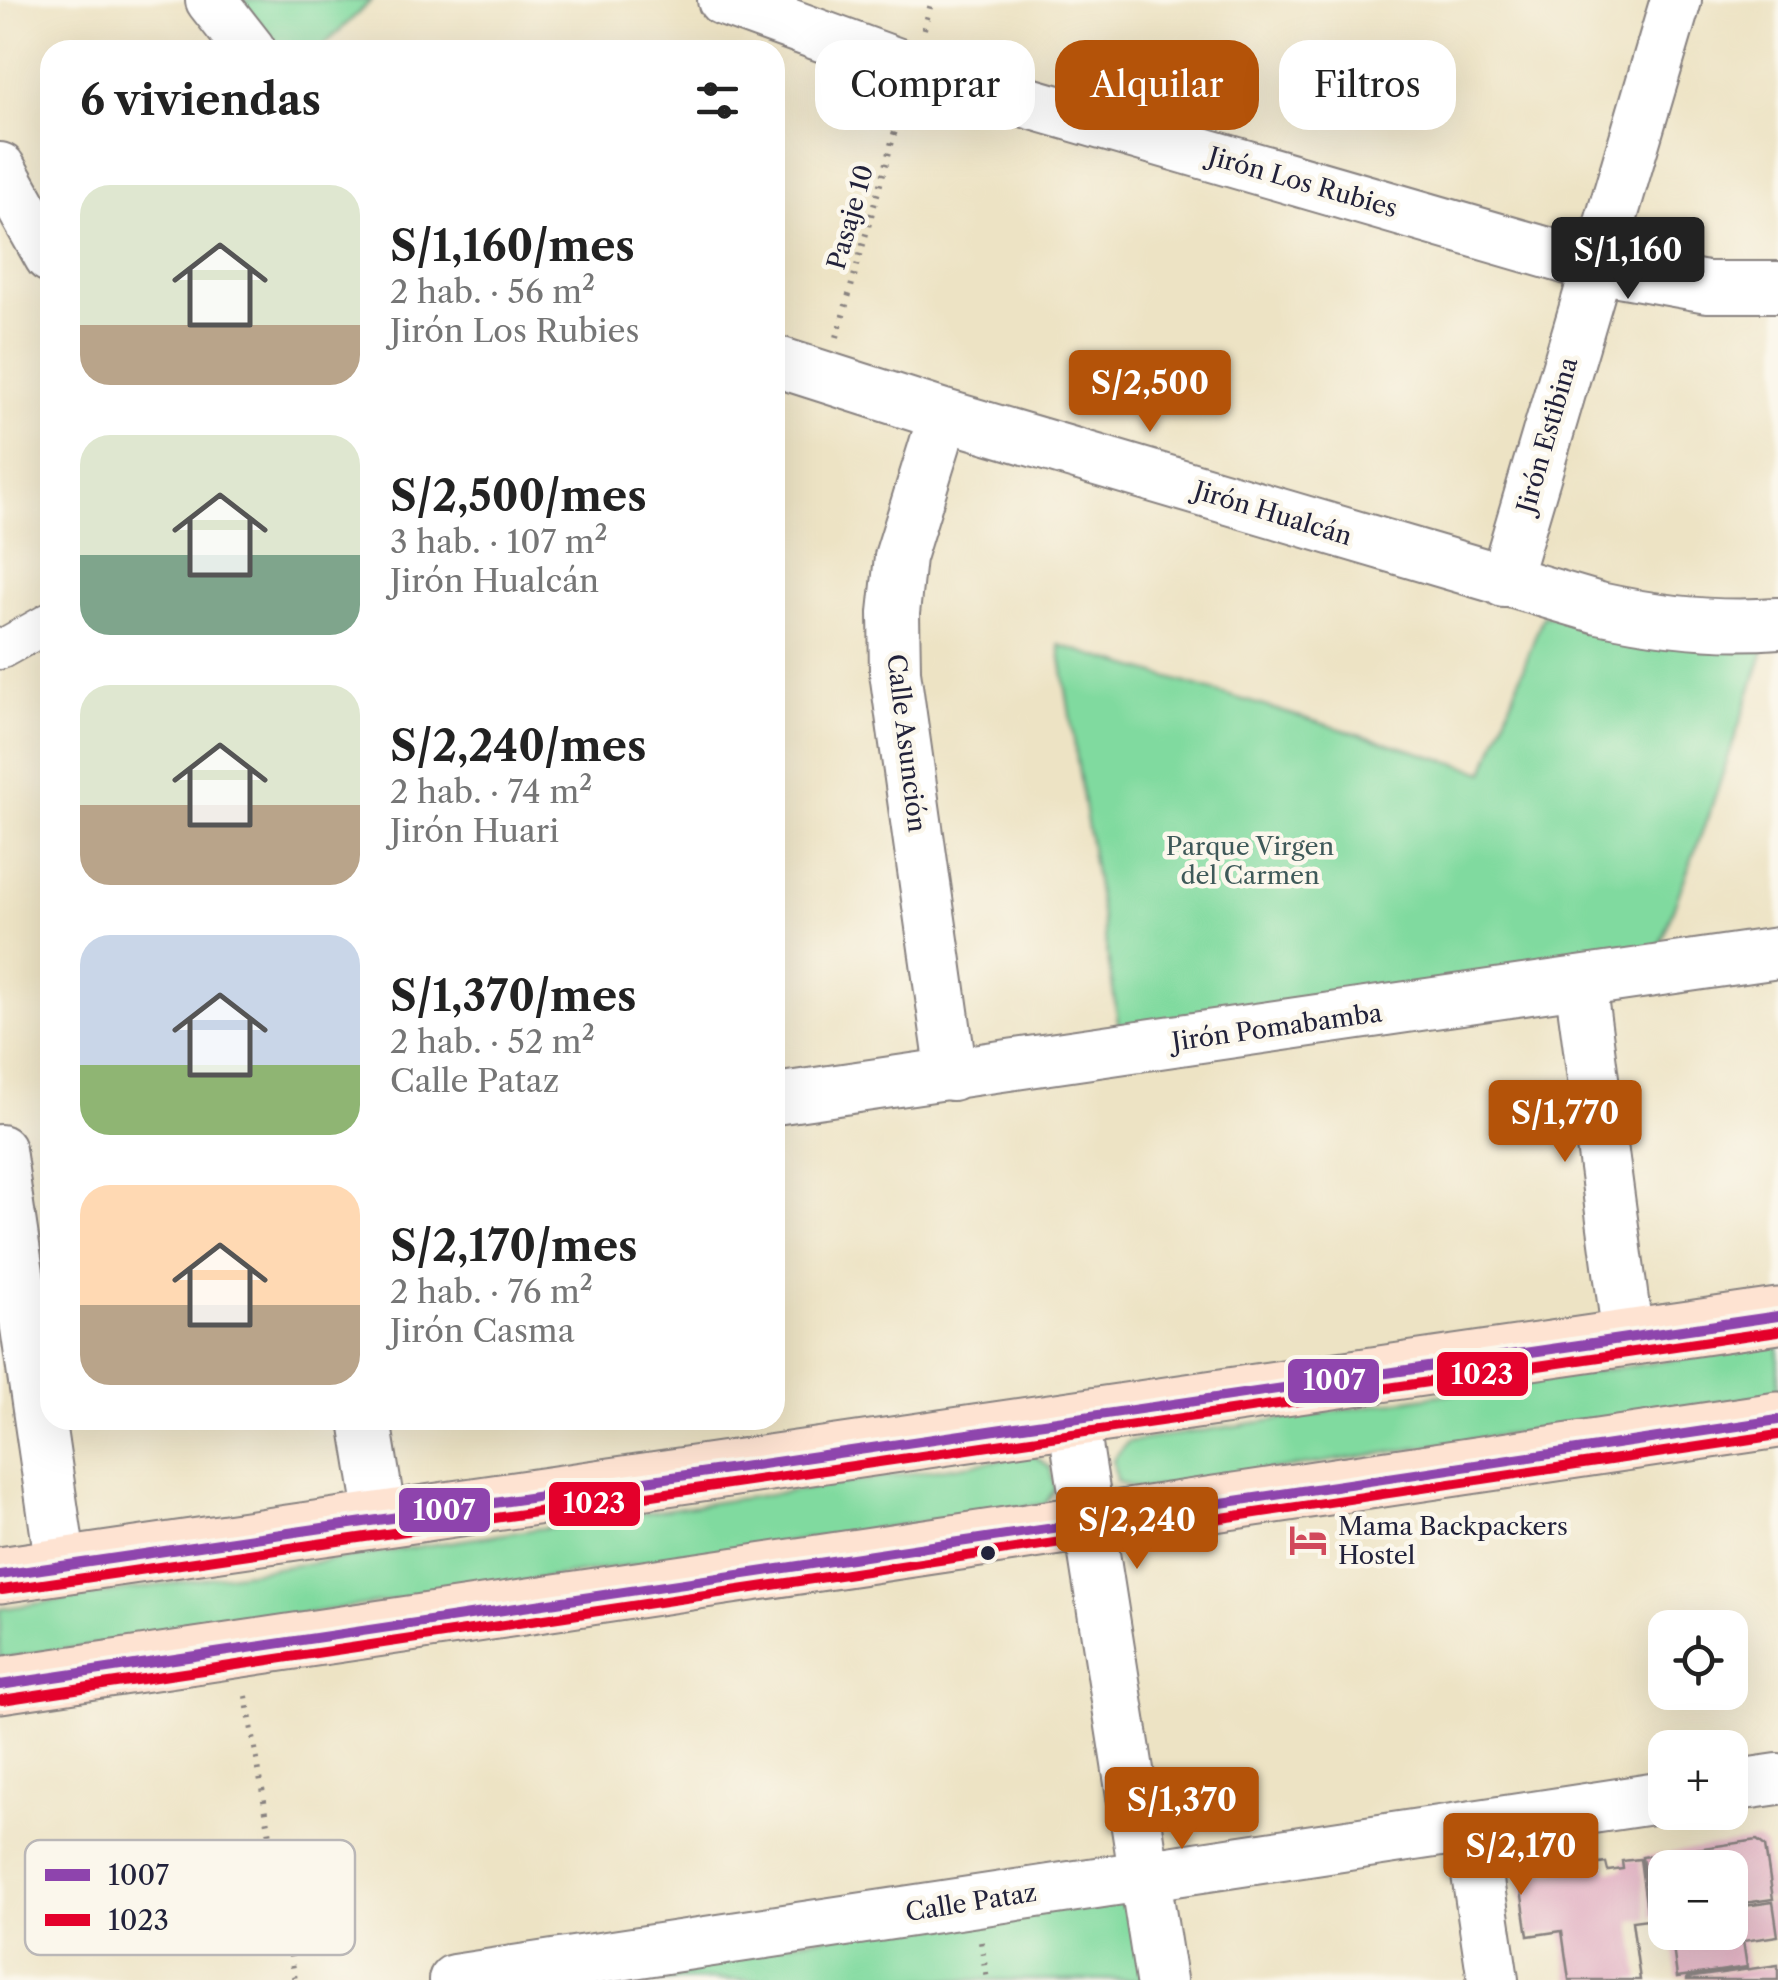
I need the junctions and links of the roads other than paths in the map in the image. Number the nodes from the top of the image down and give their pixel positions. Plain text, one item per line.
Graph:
1 (210, 0) edge
2 (722, 0) edge
3 (1676, 0) edge
4 (242, 40) edge
5 (0, 168) edge
6 (40, 239) edge
7 (1596, 267) junction
8 (1778, 288) edge
9 (785, 364) edge
10 (944, 415) junction
11 (1504, 582) junction
12 (1778, 623) edge
13 (40, 628) edge
14 (0, 650) edge
15 (1778, 953) edge
16 (1580, 982) junction
17 (952, 1076) junction
18 (785, 1098) edge
19 (0, 1150) edge
20 (1778, 1316) edge
21 (1628, 1338) junction
22 (1073, 1420) junction
23 (1778, 1420) edge
24 (40, 1423) edge
25 (41, 1430) edge
26 (367, 1430) edge
27 (380, 1518) junction
28 (1088, 1522) junction
29 (61, 1566) junction
30 (0, 1575) edge
31 (0, 1686) edge
32 (1778, 1779) edge
33 (1748, 1783) edge
34 (1648, 1800) edge
35 (1470, 1828) junction
36 (1146, 1876) junction
37 (454, 1980) edge
38 (1161, 1980) edge
39 (1492, 1980) edge

1 - 4 street
2 - 7 street, Jirón Los Rubies
3 - 7 street, Jirón Estibina
5 - 6 street
7 - 8 street, Jirón Los Rubies
7 - 11 street, Jirón Estibina
9 - 10 street, Jirón Hualcán
10 - 11 street, Jirón Hualcán
10 - 17 street, Calle Asunción
11 - 12 street, Jirón Hualcán
13 - 14 street
15 - 16 street, Jirón Pomabamba
16 - 17 street, Jirón Pomabamba
16 - 21 street
17 - 18 street, Jirón Pomabamba
19 - 24 street
20 - 21 main road
21 - 22 main road
22 - 27 main road
22 - 28 street
23 - 28 main road
25 - 29 street
26 - 27 street
27 - 29 main road
28 - 31 main road
28 - 36 street
29 - 30 main road
32 - 33 street
34 - 35 street, Calle Pataz
35 - 36 street, Calle Pataz
35 - 39 street
36 - 37 street, Calle Pataz
36 - 38 street

